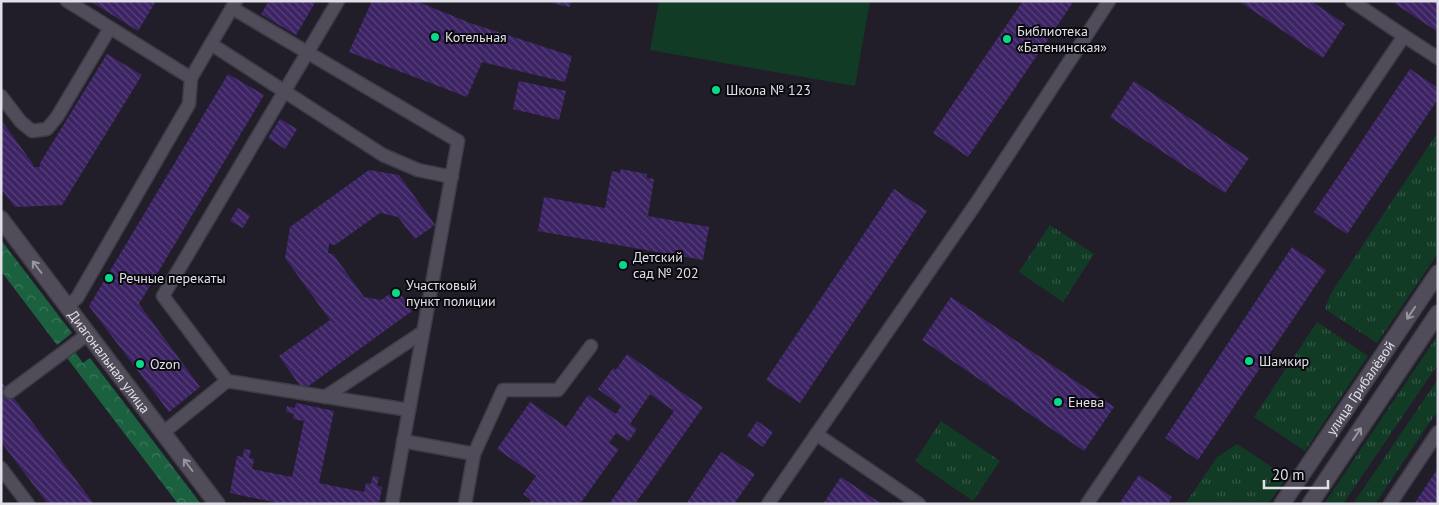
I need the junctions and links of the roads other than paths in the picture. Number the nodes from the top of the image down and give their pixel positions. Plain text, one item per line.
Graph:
1 (67, 1) edge
2 (338, 1) edge
3 (1109, 1) edge
4 (1352, 1) edge
5 (234, 4) edge
6 (110, 28) junction
7 (1404, 36) junction
8 (211, 44) junction
9 (308, 53) junction
10 (1438, 58) edge
11 (191, 78) junction
12 (285, 92) junction
13 (1, 96) edge
14 (452, 177) junction
15 (1, 219) edge
16 (1438, 273) edge
17 (67, 306) junction
18 (1438, 313) edge
19 (423, 332) junction
20 (88, 334) junction
21 (591, 346) dead end
22 (227, 381) junction
23 (10, 392) dead end
24 (325, 398) junction
25 (409, 410) junction
26 (164, 432) junction
27 (1438, 432) edge
28 (816, 434) junction
29 (403, 441) junction
30 (474, 454) junction
31 (1, 468) edge
32 (28, 504) edge
33 (217, 504) edge
34 (392, 504) edge
35 (465, 504) edge
36 (768, 504) edge
37 (919, 504) edge
38 (1086, 504) edge
39 (1282, 504) edge
40 (1310, 504) edge
41 (1390, 504) edge

1 - 6 lane
2 - 9 lane
3 - 28 lane
4 - 7 lane
5 - 8 lane
5 - 9 lane
6 - 11 lane
6 - 13 lane
7 - 10 lane
7 - 38 lane
8 - 11 lane
8 - 12 lane
9 - 12 lane
9 - 14 lane
11 - 17 lane
12 - 14 lane
12 - 22 lane
14 - 19 lane
17 -> 15 street, Диагональная улица
16 -> 39 street, улица Грибалёвой
17 - 20 street, Диагональная улица
40 -> 18 street, улица Грибалёвой
19 - 24 lane
19 - 25 lane
20 - 23 lane
20 - 26 street, Диагональная улица
21 - 30 lane
22 - 24 lane
22 - 26 lane
24 - 25 lane
25 - 29 lane
33 -> 26 street, Диагональная улица
27 - 41 lane
28 - 36 lane
28 - 37 lane
29 - 30 lane
29 - 34 lane
30 - 35 lane
31 - 32 lane

